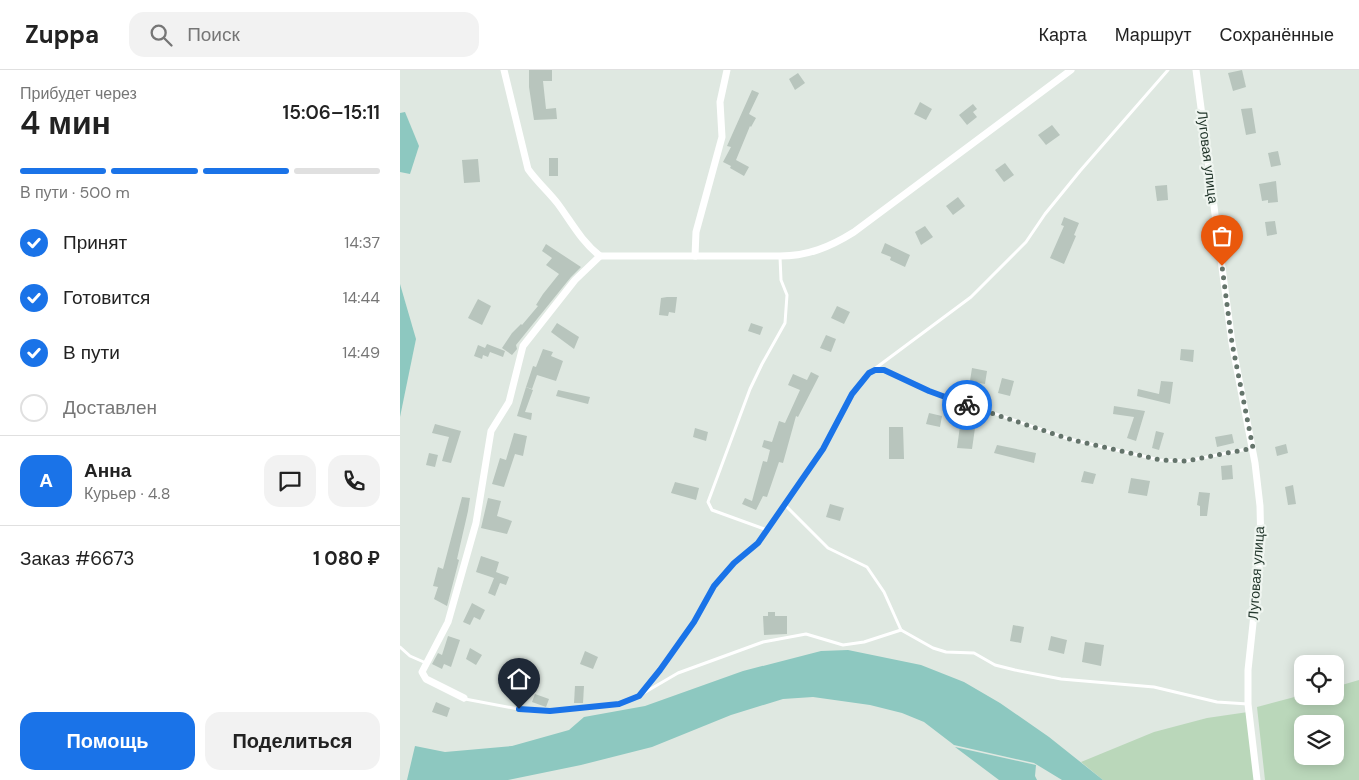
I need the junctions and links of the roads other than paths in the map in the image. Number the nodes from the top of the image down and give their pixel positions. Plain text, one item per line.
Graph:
1 (504, 70) edge
2 (727, 70) edge
3 (1071, 70) edge
4 (1168, 70) edge
5 (1196, 70) edge
6 (600, 256) junction
7 (695, 256) junction
8 (780, 256) junction
9 (875, 370) junction
10 (1253, 448) junction
11 (784, 504) junction
12 (767, 530) junction
13 (901, 630) junction
14 (400, 647) edge
15 (426, 664) junction
16 (639, 696) junction
17 (464, 698) joint
18 (1248, 704) junction
19 (1257, 780) edge

1 - 6 street
2 - 7 street
3 - 8 street
4 - 9 lane
5 - 10 street, Луговая улица
6 - 7 street
6 - 15 street
7 - 8 street
8 - 12 lane
9 - 10 lane
9 - 11 lane
10 - 18 street, Луговая улица
11 - 12 lane
11 - 13 lane
12 - 16 lane
13 - 16 lane
13 - 18 lane
14 - 15 lane
15 - 17 street
16 - 17 lane
18 - 19 street, Луговая улица

